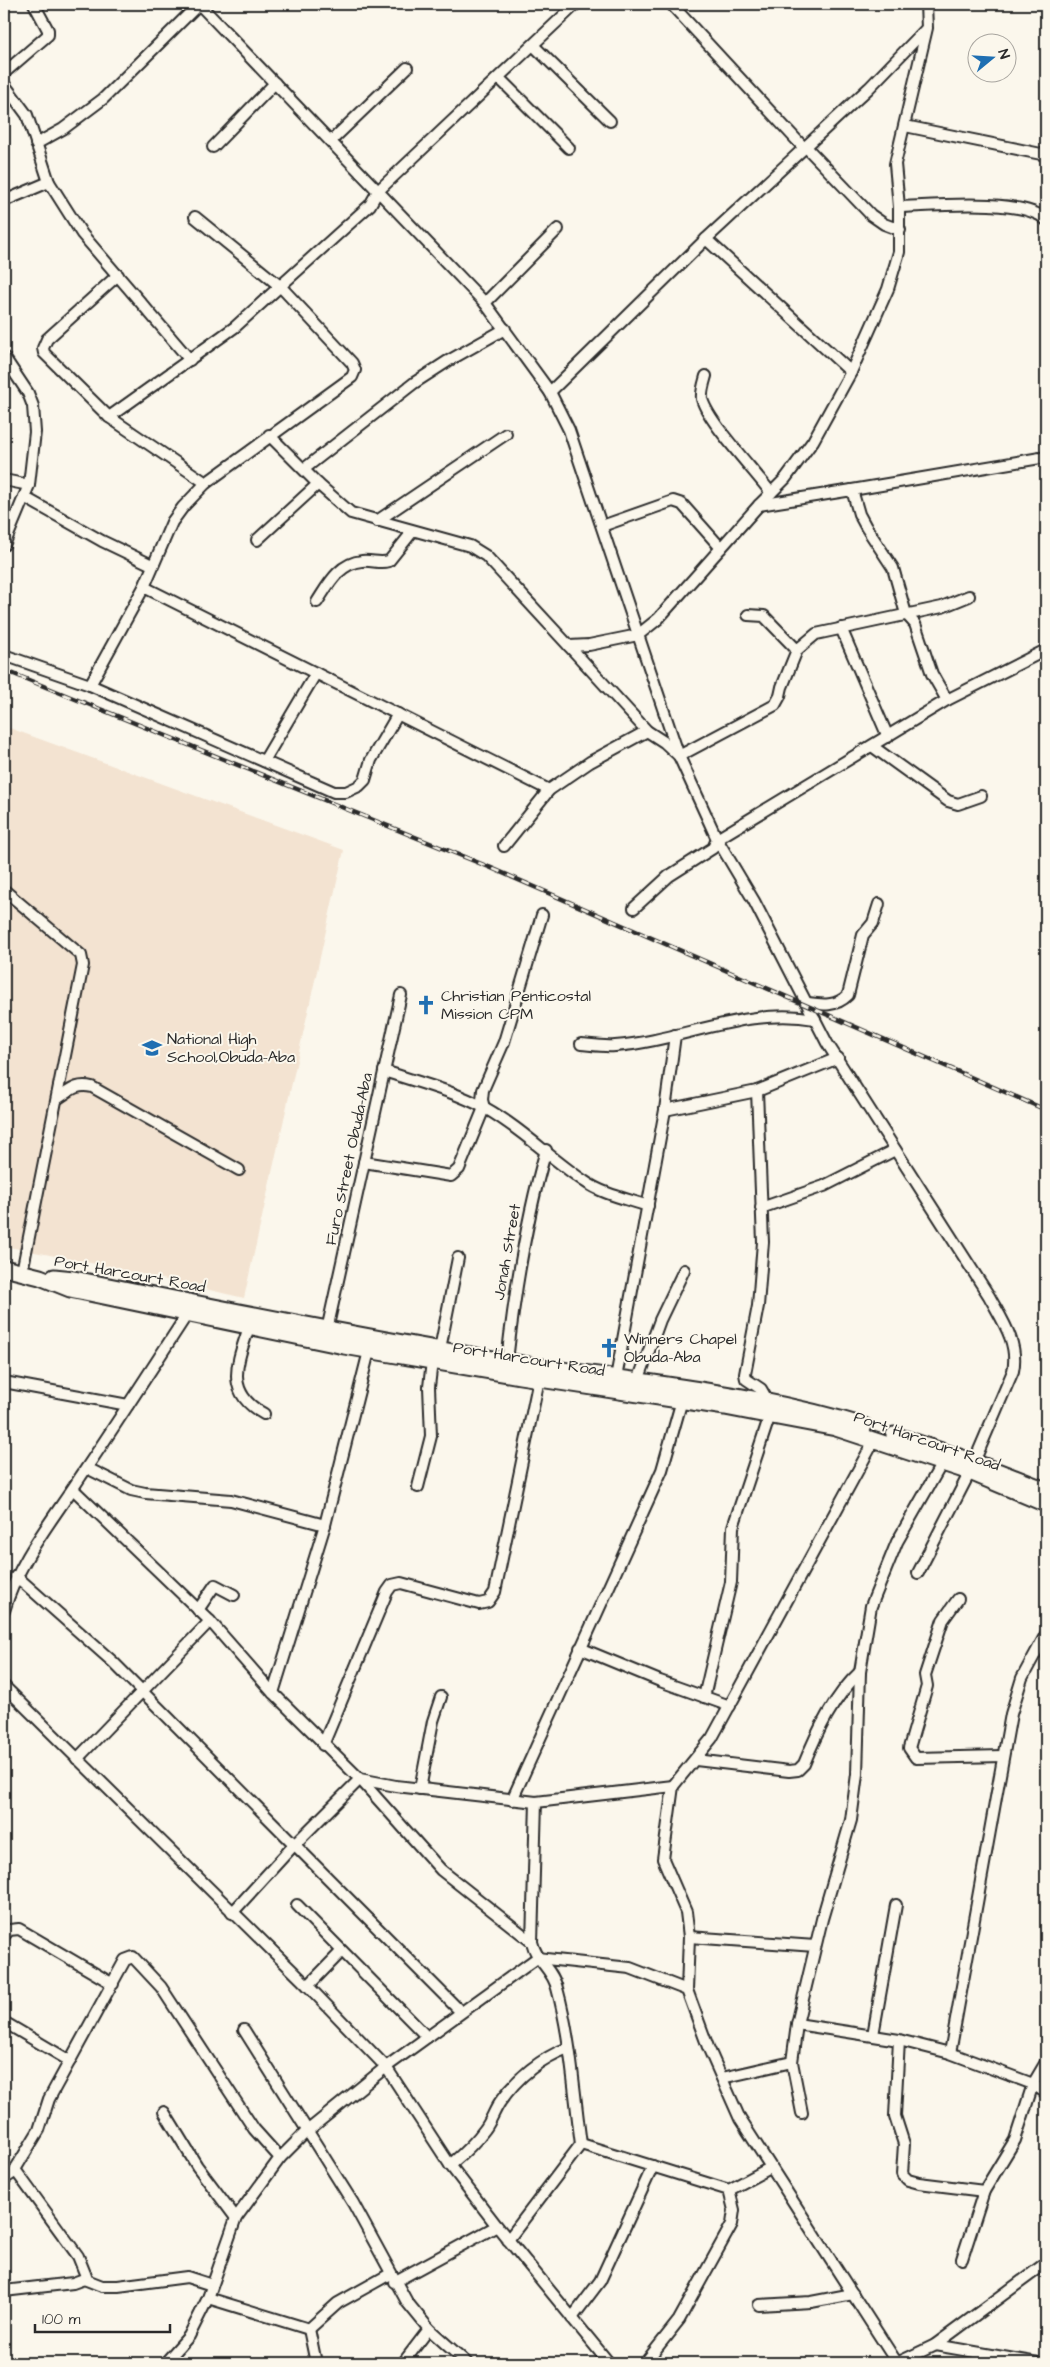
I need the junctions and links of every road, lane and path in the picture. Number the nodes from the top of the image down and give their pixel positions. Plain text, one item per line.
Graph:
1 (34, 4) edge
2 (199, 4) edge
3 (576, 4) edge
4 (671, 4) edge
5 (926, 4) edge
6 (927, 28) junction
7 (534, 46) junction
8 (407, 68) dead end
9 (4, 73) edge
10 (499, 78) junction
11 (275, 82) junction
12 (4, 84) edge
13 (610, 122) dead end
14 (905, 126) junction
15 (331, 141) junction
16 (36, 144) junction
17 (213, 147) dead end
18 (569, 148) dead end
19 (805, 148) junction
20 (1046, 155) edge
21 (49, 182) junction
22 (378, 191) junction
23 (4, 201) edge
24 (899, 207) junction
25 (195, 217) dead end
26 (1046, 220) edge
27 (558, 229) dead end
28 (900, 230) junction
29 (706, 238) junction
30 (118, 275) junction
31 (281, 287) junction
32 (485, 303) junction
33 (505, 330) junction
34 (4, 357) edge
35 (190, 360) junction
36 (851, 372) junction
37 (706, 376) dead end
38 (550, 392) junction
39 (109, 417) junction
40 (506, 434) dead end
41 (270, 435) junction
42 (1046, 457) edge
43 (304, 469) junction
44 (4, 480) edge
45 (206, 483) junction
46 (318, 484) junction
47 (29, 486) junction
48 (852, 490) junction
49 (771, 493) junction
50 (24, 497) junction
51 (759, 505) junction
52 (377, 521) junction
53 (602, 526) junction
54 (413, 531) junction
55 (257, 540) dead end
56 (4, 545) edge
57 (721, 548) junction
58 (152, 565) junction
59 (144, 587) junction
60 (968, 596) dead end
61 (317, 602) dead end
62 (906, 614) junction
63 (748, 616) dead end
64 (841, 628) junction
65 (638, 635) junction
66 (569, 646) junction
67 (797, 650) junction
68 (1046, 650) edge
69 (4, 655) edge
70 (316, 673) junction
71 (90, 686) junction
72 (947, 700) junction
73 (398, 714) junction
74 (648, 731) junction
75 (888, 736) junction
76 (872, 746) junction
77 (679, 756) junction
78 (264, 761) junction
79 (549, 790) junction
80 (981, 796) dead end
81 (717, 839) junction
82 (504, 846) dead end
83 (4, 890) edge
84 (879, 904) dead end
85 (634, 908) dead end
86 (542, 915) dead end
87 (401, 995) dead end
88 (807, 1003) junction
89 (815, 1019) junction
90 (675, 1035) junction
91 (581, 1044) dead end
92 (838, 1058) junction
93 (384, 1071) junction
94 (757, 1091) junction
95 (56, 1099) junction
96 (484, 1108) junction
97 (665, 1110) junction
98 (546, 1150) junction
99 (895, 1150) junction
100 (364, 1162) junction
101 (239, 1170) dead end
102 (648, 1206) junction
103 (761, 1208) junction
104 (458, 1258) dead end
105 (4, 1268) edge
106 (684, 1270) dead end
107 (22, 1272) junction
108 (40, 1277) junction
109 (188, 1313) junction
110 (250, 1326) junction
111 (327, 1330) junction
112 (369, 1350) junction
113 (436, 1355) junction
114 (507, 1361) junction
115 (616, 1378) junction
116 (539, 1379) junction
117 (638, 1381) junction
118 (4, 1382) edge
119 (682, 1400) junction
120 (128, 1405) junction
121 (767, 1409) junction
122 (264, 1414) dead end
123 (875, 1439) junction
124 (914, 1447) junction
125 (942, 1463) junction
126 (972, 1467) junction
127 (87, 1468) junction
128 (418, 1487) dead end
129 (73, 1489) junction
130 (1046, 1490) edge
131 (1046, 1504) edge
132 (325, 1525) junction
133 (918, 1573) dead end
134 (16, 1576) junction
135 (234, 1595) dead end
136 (958, 1600) dead end
137 (198, 1610) junction
138 (4, 1611) edge
139 (210, 1622) junction
140 (1046, 1634) edge
141 (580, 1648) junction
142 (860, 1672) junction
143 (4, 1686) edge
144 (141, 1692) junction
145 (273, 1693) junction
146 (441, 1696) dead end
147 (704, 1697) junction
148 (730, 1706) junction
149 (323, 1745) junction
150 (1003, 1756) junction
151 (77, 1758) junction
152 (696, 1760) junction
153 (360, 1780) junction
154 (674, 1786) junction
155 (420, 1789) junction
156 (512, 1800) junction
157 (536, 1802) junction
158 (294, 1846) junction
159 (297, 1905) dead end
160 (896, 1905) dead end
161 (232, 1913) junction
162 (4, 1936) edge
163 (689, 1937) junction
164 (532, 1942) junction
165 (815, 1946) junction
166 (341, 1952) junction
167 (537, 1958) junction
168 (112, 1984) junction
169 (308, 1986) junction
170 (687, 1990) junction
171 (461, 2012) junction
172 (4, 2022) edge
173 (797, 2024) junction
174 (244, 2030) dead end
175 (873, 2035) junction
176 (427, 2037) junction
177 (899, 2040) junction
178 (568, 2048) junction
179 (950, 2053) junction
180 (70, 2061) junction
181 (792, 2062) junction
182 (1046, 2062) edge
183 (386, 2067) junction
184 (722, 2078) junction
185 (1033, 2084) junction
186 (1046, 2093) edge
187 (164, 2112) dead end
188 (802, 2113) dead end
189 (306, 2132) junction
190 (581, 2144) junction
191 (280, 2158) junction
192 (450, 2165) junction
193 (653, 2166) junction
194 (770, 2168) junction
195 (16, 2171) junction
196 (4, 2179) edge
197 (729, 2190) junction
198 (984, 2191) junction
199 (236, 2218) junction
200 (497, 2226) junction
201 (508, 2240) junction
202 (962, 2259) dead end
203 (1046, 2264) edge
204 (392, 2278) junction
205 (84, 2279) junction
206 (212, 2285) junction
207 (4, 2291) edge
208 (853, 2294) junction
209 (208, 2298) junction
210 (759, 2305) dead end
211 (572, 2318) junction
212 (309, 2329) junction
213 (430, 2329) junction
214 (935, 2345) junction
215 (982, 2359) edge
216 (165, 2363) edge
217 (316, 2363) edge
218 (403, 2363) edge
219 (467, 2363) edge
220 (609, 2363) edge
221 (645, 2363) edge
222 (897, 2363) edge
223 (1038, 2363) edge

1 - 9 street
2 - 11 street
2 - 16 street
3 - 7 street
4 - 19 street
5 - 6 street
6 - 14 street
6 - 19 street
7 - 10 street
7 - 13 street
8 - 15 street
10 - 18 street
10 - 22 street
11 - 15 street
11 - 17 street
12 - 16 street
14 - 20 street
14 - 24 street
15 - 22 street
16 - 21 street
19 - 28 street
19 - 29 street
21 - 23 street
21 - 30 street
22 - 31 street
22 - 32 street
24 - 26 street
24 - 28 street
25 - 31 street
27 - 32 street
28 - 36 street
29 - 36 street
29 - 38 street
30 - 35 street
30 - 39 street
31 - 35 street
31 - 41 street
32 - 33 street
33 - 38 street
33 - 43 street
34 - 47 street
35 - 39 street
36 - 49 street
37 - 49 street
38 - 53 street
39 - 45 street
40 - 52 street
41 - 43 street
41 - 45 street
42 - 48 street
43 - 46 street
44 - 47 street
45 - 58 street
46 - 52 street
46 - 55 street
47 - 50 street
48 - 51 street
48 - 62 street
49 - 51 street
50 - 56 street
50 - 58 street
51 - 57 street
52 - 54 street
53 - 57 street
53 - 65 street
54 - 61 street
54 - 66 street
57 - 65 street
58 - 59 street
59 - 70 street
59 - 71 street
60 - 62 street
62 - 64 street
62 - 72 street
63 - 67 street
64 - 67 street
64 - 75 street
65 - 66 street
65 - 77 street
66 - 74 street
67 - 77 street
68 - 72 street
69 - 71 street
70 - 73 street
70 - 78 street
71 - 78 street
72 - 75 street
73 - 78 street
73 - 79 street
74 - 77 street
74 - 79 street
75 - 76 street
76 - 80 street
76 - 81 street
77 - 81 street
79 - 82 street
81 - 85 street
81 - 88 street
83 - 95 street
84 - 88 street
86 - 96 street
87 - 93 street, Furo Street Obuda-Aba
88 - 89 street
89 - 90 street
89 - 92 street
90 - 91 street
90 - 97 street
92 - 94 street
92 - 99 street
93 - 96 street
93 - 100 street, Furo Street Obuda-Aba
94 - 97 street
94 - 103 street
95 - 101 street
95 - 107 street
96 - 98 street
96 - 100 street
97 - 102 street
98 - 102 street
98 - 114 street, Jonah Street
99 - 103 street
99 - 126 street
100 - 111 street, Furo Street Obuda-Aba
102 - 115 street
103 - 121 street
104 - 113 street
105 - 107 highway
106 - 117 street
107 - 108 highway
108 - 109 highway, Port Harcourt Road
108 - 111 highway, Port Harcourt Road
109 - 110 highway, Port Harcourt Road
109 - 120 street
110 - 112 highway, Port Harcourt Road
110 - 122 street
111 - 113 highway, Port Harcourt Road
112 - 113 highway, Port Harcourt Road
112 - 132 street
113 - 114 highway, Port Harcourt Road
113 - 116 highway, Port Harcourt Road
113 - 128 street
114 - 115 highway, Port Harcourt Road
115 - 117 highway, Port Harcourt Road
116 - 119 highway, Port Harcourt Road
116 - 149 street
117 - 121 highway, Port Harcourt Road
118 - 120 street
119 - 121 highway, Port Harcourt Road
119 - 141 street
120 - 127 street
121 - 123 highway, Port Harcourt Road
121 - 124 highway, Port Harcourt Road
121 - 147 street
123 - 124 highway, Port Harcourt Road
123 - 148 street
124 - 125 highway, Port Harcourt Road
124 - 126 highway, Port Harcourt Road
125 - 126 highway, Port Harcourt Road
125 - 142 street
126 - 130 highway, Port Harcourt Road
126 - 131 highway, Port Harcourt Road
126 - 133 street
127 - 129 street
127 - 132 street
129 - 134 street
129 - 137 street
132 - 145 street
134 - 138 street
134 - 144 street
135 - 137 street
136 - 150 street
137 - 139 street
139 - 144 street
139 - 145 street
140 - 150 street
141 - 147 street
141 - 156 street
142 - 152 street
142 - 165 street
143 - 151 street
144 - 151 street
144 - 158 street
145 - 149 street
146 - 155 street
147 - 148 street
148 - 152 street
149 - 153 street
150 - 179 street
151 - 161 street
152 - 154 street
153 - 155 street
153 - 158 street
153 - 164 street
154 - 157 street
154 - 163 street
155 - 156 street
156 - 157 street
157 - 164 street
158 - 161 street
158 - 171 street
159 - 166 street
160 - 175 street
161 - 169 street
162 - 168 street
163 - 165 street
163 - 170 street
164 - 167 street
165 - 173 street
166 - 169 street
166 - 176 street
167 - 170 street
167 - 171 street
167 - 178 street
168 - 180 street
168 - 191 street
169 - 183 street
170 - 184 street
171 - 176 street
172 - 180 street
173 - 175 street
173 - 181 street
174 - 189 street
175 - 177 street
176 - 183 street
177 - 179 street
177 - 198 street
178 - 190 street
178 - 192 street
179 - 185 street
180 - 195 street
181 - 184 street
181 - 188 street
182 - 185 street
183 - 189 street
183 - 192 street
184 - 194 street
185 - 186 street
185 - 198 street
187 - 199 street
189 - 191 street
189 - 204 street
190 - 193 street
190 - 201 street
191 - 199 street
192 - 200 street
193 - 197 street
193 - 211 street
194 - 197 street
194 - 208 street
195 - 196 street
195 - 205 street
197 - 221 street
198 - 202 street
199 - 206 street
200 - 201 street
200 - 204 street
201 - 211 street
203 - 214 street
204 - 212 street
204 - 213 street
205 - 206 street
205 - 207 street
206 - 209 street
208 - 210 street
208 - 222 street
209 - 212 street
209 - 216 street
211 - 220 street
212 - 217 street
213 - 218 street
213 - 219 street
214 - 215 street
214 - 222 street
215 - 223 street

